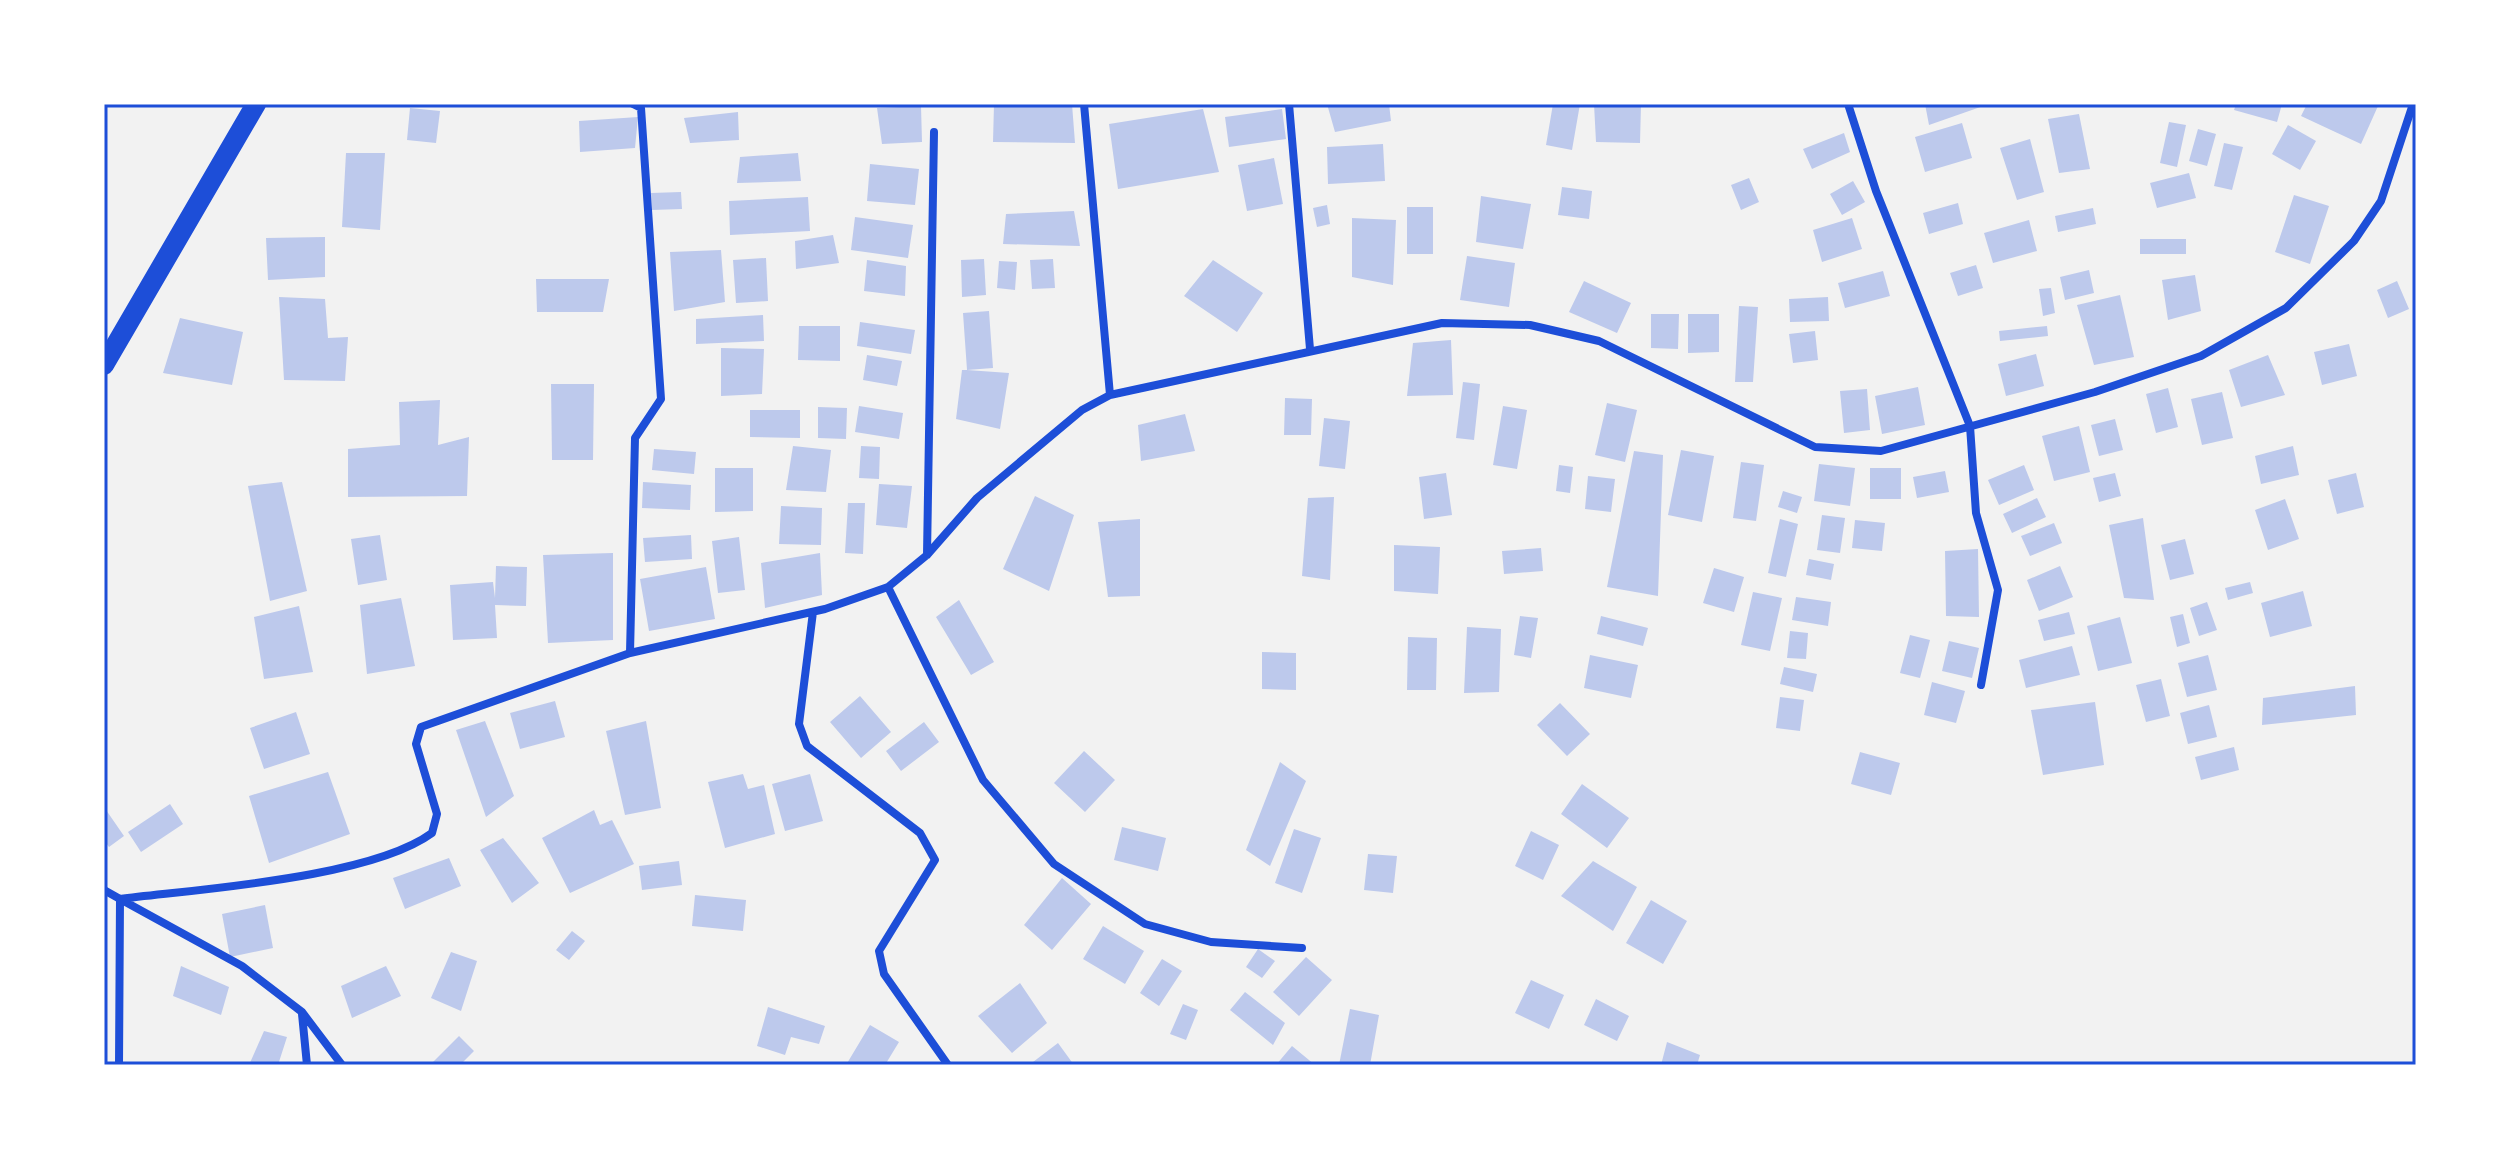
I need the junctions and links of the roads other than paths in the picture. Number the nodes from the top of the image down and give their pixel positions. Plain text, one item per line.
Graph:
1 (256, 104) edge
2 (633, 104) edge
3 (1084, 104) edge
4 (1289, 104) edge
5 (1848, 104) edge
6 (2413, 104) edge
7 (934, 132) dead end
8 (1310, 349) junction
9 (104, 365) edge
10 (1110, 395) junction
11 (1970, 426) junction
12 (927, 555) junction
13 (888, 587) junction
14 (813, 612) junction
15 (630, 653) junction
16 (1981, 685) dead end
17 (104, 890) edge
18 (120, 899) junction
19 (1302, 948) dead end
20 (302, 1012) junction
21 (119, 1065) edge
22 (307, 1065) edge
23 (342, 1065) edge
24 (948, 1065) edge

1 - 9 main road
2 - 15 street
3 - 10 street
4 - 8 street
5 - 11 street
6 - 11 street
7 - 12 street
8 - 10 street
8 - 11 street
10 - 12 street
11 - 16 street
12 - 13 street
13 - 14 street
13 - 19 street
14 - 15 street
14 - 24 street
15 - 18 street
17 - 18 street
18 - 20 street
18 - 21 street
20 - 22 street
20 - 23 street

